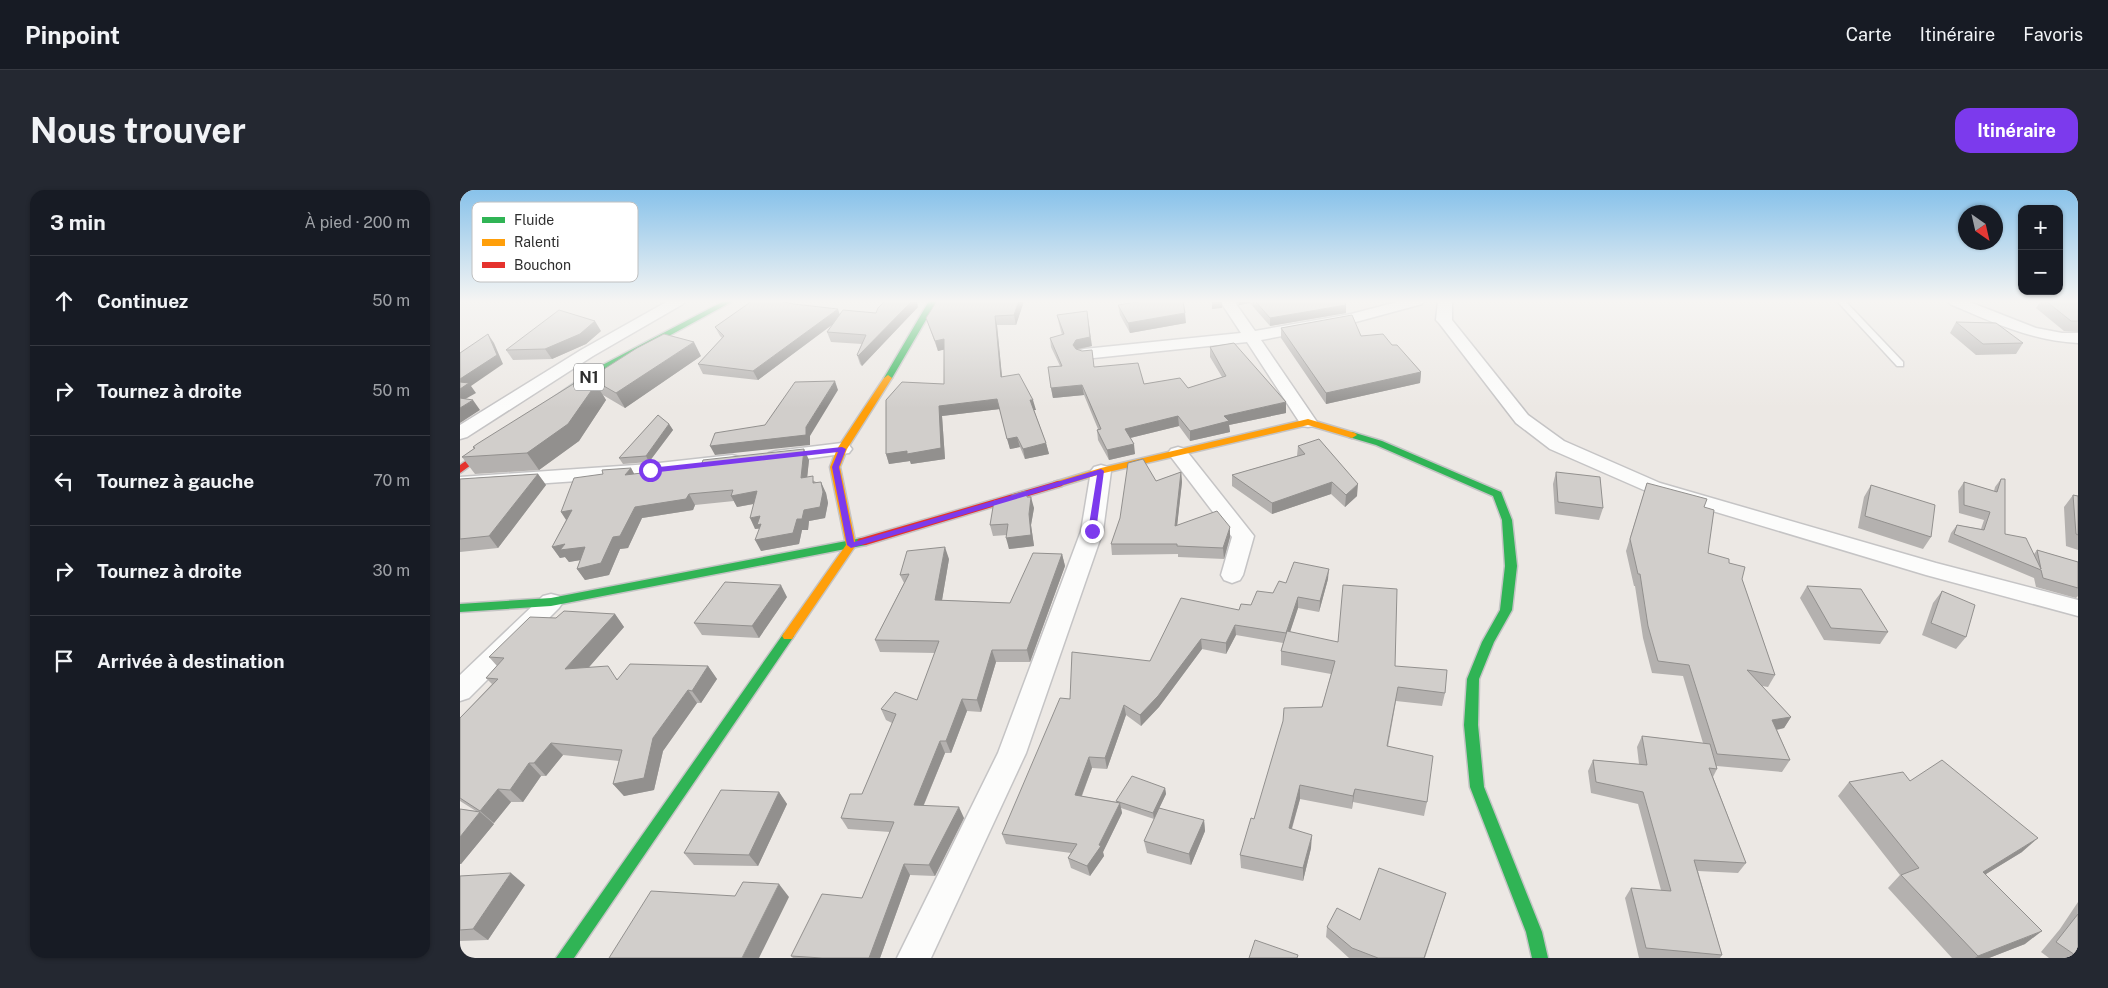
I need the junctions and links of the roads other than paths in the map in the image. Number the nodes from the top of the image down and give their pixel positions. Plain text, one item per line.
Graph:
1 (615, 337) edge
2 (662, 337) edge
3 (912, 337) edge
4 (1251, 337) joint
5 (1457, 337) edge
6 (1875, 337) edge
7 (2060, 337) edge
8 (2078, 338) edge
9 (1084, 354) edge
10 (1900, 364) dead end
11 (544, 408) edge
12 (1308, 422) junction
13 (460, 433) edge
14 (506, 436) edge
15 (842, 449) junction
16 (1178, 453) junction
17 (460, 470) edge
18 (1101, 471) junction
19 (460, 483) edge
20 (851, 545) junction
21 (1232, 575) dead end
22 (551, 602) junction
23 (460, 608) edge
24 (2078, 608) edge
25 (460, 691) edge
26 (564, 958) edge
27 (914, 958) edge
28 (1540, 958) edge

1 - 13 street
2 - 11 main road, N1
3 - 15 main road
4 - 9 street
4 - 12 street
5 - 24 street
6 - 10 lane
7 - 8 street
12 - 16 main road
12 - 28 main road
14 - 17 main road
15 - 19 street
15 - 20 main road
16 - 18 main road
16 - 21 street
18 - 20 main road
18 - 27 street
20 - 22 main road
20 - 26 main road
22 - 23 main road
22 - 25 street

